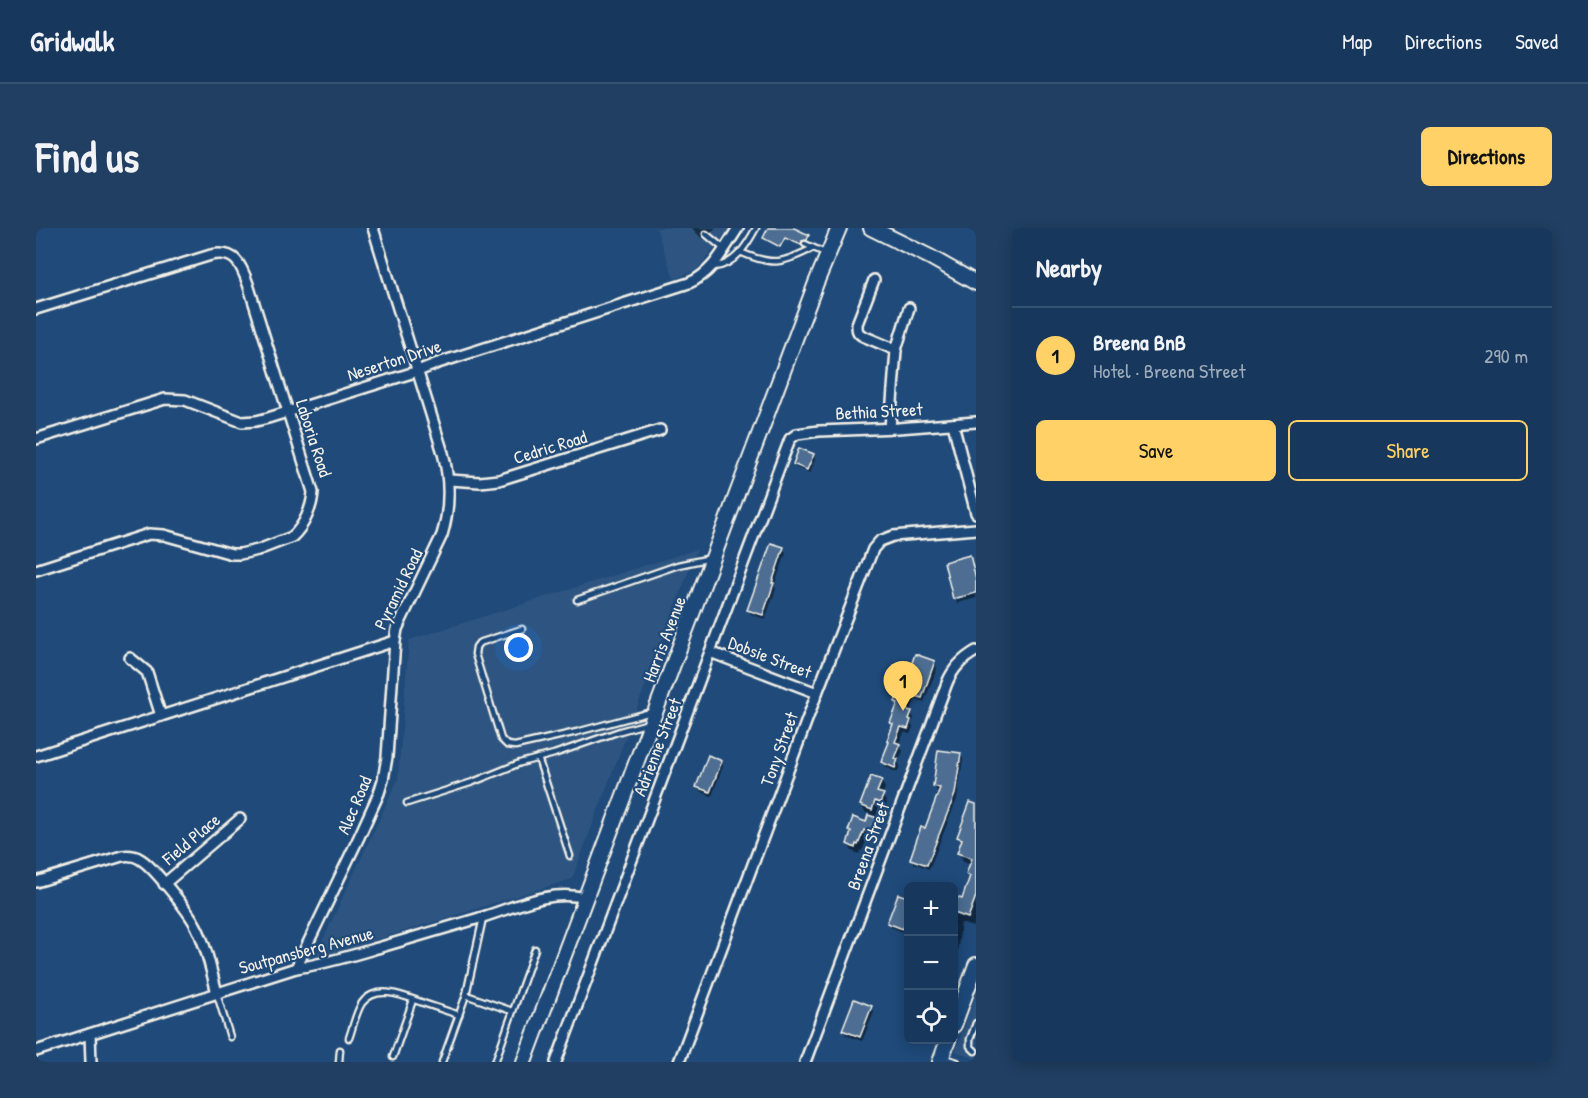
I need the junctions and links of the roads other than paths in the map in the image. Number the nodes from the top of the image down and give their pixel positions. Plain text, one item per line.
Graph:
1 (373, 228) edge
2 (738, 228) edge
3 (756, 228) edge
4 (838, 228) edge
5 (871, 228) edge
6 (706, 234) dead end
7 (805, 244) dead end
8 (813, 248) junction
9 (724, 249) junction
10 (740, 252) junction
11 (828, 255) junction
12 (711, 267) junction
13 (874, 280) dead end
14 (976, 282) edge
15 (909, 308) dead end
16 (36, 309) edge
17 (896, 350) junction
18 (418, 371) junction
19 (288, 412) junction
20 (976, 423) edge
21 (953, 424) junction
22 (890, 428) junction
23 (660, 430) dead end
24 (36, 439) edge
25 (788, 444) joint
26 (449, 480) junction
27 (976, 513) edge
28 (976, 529) edge
29 (714, 557) junction
30 (36, 570) edge
31 (577, 600) dead end
32 (522, 628) dead end
33 (395, 641) junction
34 (976, 651) edge
35 (710, 652) junction
36 (130, 658) dead end
37 (817, 693) junction
38 (161, 716) junction
39 (654, 716) junction
40 (36, 756) edge
41 (538, 758) junction
42 (407, 803) dead end
43 (240, 819) dead end
44 (570, 856) dead end
45 (36, 882) edge
46 (164, 884) junction
47 (586, 898) junction
48 (483, 917) junction
49 (535, 949) dead end
50 (976, 965) edge
51 (296, 968) junction
52 (972, 989) edge
53 (217, 993) junction
54 (466, 995) junction
55 (413, 1000) junction
56 (512, 1011) junction
57 (459, 1015) junction
58 (958, 1017) edge
59 (976, 1023) edge
60 (90, 1034) junction
61 (230, 1037) dead end
62 (349, 1038) dead end
63 (947, 1044) edge
64 (340, 1050) dead end
65 (36, 1051) edge
66 (975, 1051) edge
67 (393, 1057) dead end
68 (941, 1059) edge
69 (91, 1062) edge
70 (339, 1062) edge
71 (442, 1062) edge
72 (495, 1062) edge
73 (524, 1062) edge
74 (556, 1062) edge
75 (679, 1062) edge
76 (805, 1062) edge
77 (957, 1062) edge

1 - 18 street, Pyramid Road
2 - 9 street, Neserton Drive
3 - 10 lane
4 - 11 main road, Harris Avenue
5 - 14 main road
6 - 9 lane
7 - 8 lane
8 - 10 lane
8 - 11 lane
9 - 12 street, Neserton Drive
10 - 12 lane
11 - 29 main road, Harris Avenue
12 - 18 street, Neserton Drive
13 - 17 street
15 - 17 street
16 - 19 street, Laboria Road
17 - 22 street
18 - 19 street, Neserton Drive
18 - 26 street, Pyramid Road
19 - 24 street, Neserton Drive
19 - 30 street, Laboria Road
20 - 21 street, Bethia Street
21 - 22 street, Bethia Street
21 - 27 street
22 - 25 street, Bethia Street
23 - 26 street, Cedric Road
25 - 35 street, Adrienne Street
26 - 33 street, Pyramid Road
28 - 37 street, Tony Street
29 - 31 lane
29 - 39 main road, Harris Avenue
32 - 39 lane
33 - 38 street, Pyramid Road
33 - 51 street, Alec Road
34 - 76 street, Breena Street
35 - 37 street, Dobsie Street
35 - 74 street, Adrienne Street
36 - 38 street
37 - 75 street, Tony Street
38 - 40 street, Pyramid Road
39 - 41 lane
39 - 47 main road, Harris Avenue
41 - 42 lane
41 - 44 lane
43 - 46 street, Field Place
45 - 46 street
46 - 53 street
47 - 48 street, Soutpansberg Avenue
47 - 73 main road, Harris Avenue
48 - 51 street, Soutpansberg Avenue
48 - 54 lane
49 - 56 lane
50 - 52 main road
51 - 53 street, Soutpansberg Avenue
52 - 58 main road
53 - 60 street, Soutpansberg Avenue
53 - 61 lane
54 - 56 lane
54 - 57 lane
55 - 57 lane
55 - 62 lane
55 - 67 lane
56 - 72 lane
57 - 71 lane
59 - 66 lane
60 - 65 street, Soutpansberg Avenue
60 - 69 street
63 - 68 main road
64 - 70 lane
68 - 77 lane

